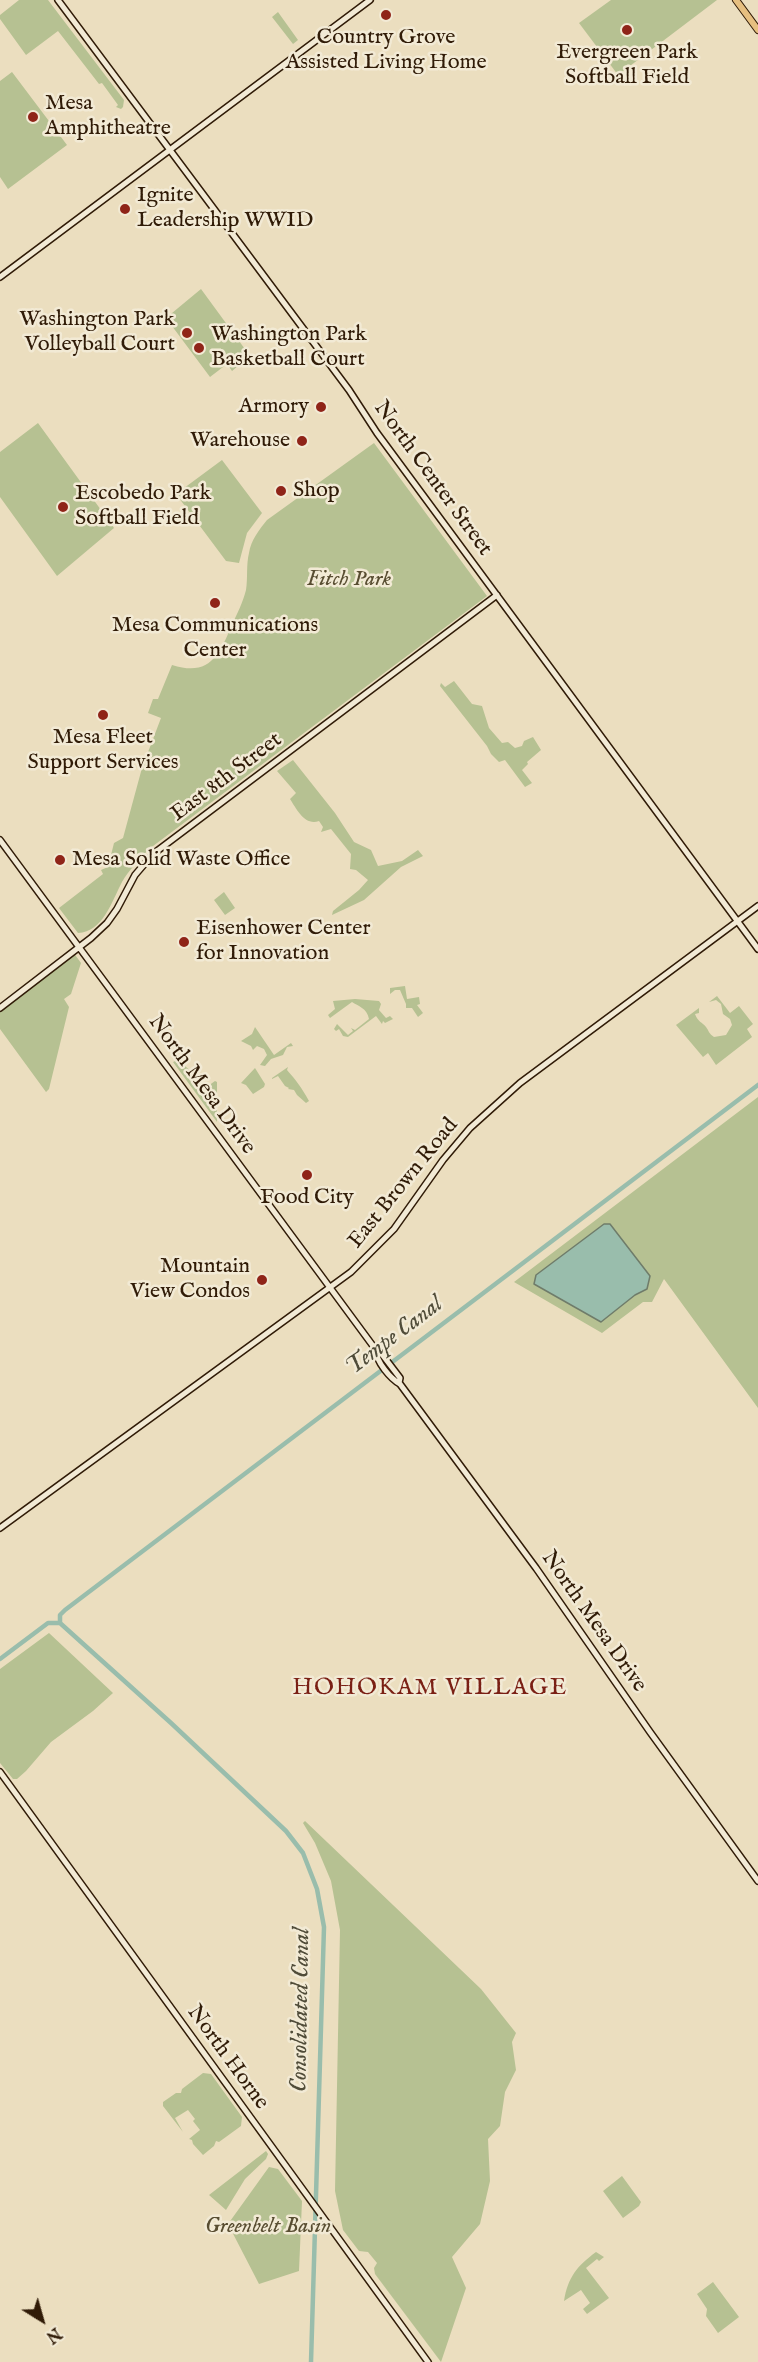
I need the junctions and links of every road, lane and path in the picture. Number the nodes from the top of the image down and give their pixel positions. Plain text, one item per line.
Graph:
1 (58, 0) edge
2 (370, 0) edge
3 (736, 0) edge
4 (758, 30) edge
5 (171, 149) junction
6 (0, 277) edge
7 (497, 595) junction
8 (0, 840) edge
9 (758, 906) edge
10 (738, 921) junction
11 (80, 947) junction
12 (758, 949) edge
13 (0, 1008) edge
14 (330, 1288) junction
15 (1, 1529) edge
16 (0, 1772) edge
17 (758, 1881) edge
18 (428, 2362) edge

1 - 5 main road, North Center Street
2 - 5 main road
3 - 4 main road
5 - 6 main road
5 - 7 main road, North Center Street
7 - 10 main road, North Center Street
7 - 11 main road, East 8th Street
8 - 11 main road, North Mesa Drive
9 - 10 main road, East Brown Road
10 - 12 main road, North Center Street
10 - 14 main road, East Brown Road
11 - 13 main road, East 8th Street
11 - 14 main road, North Mesa Drive
14 - 15 main road, East Brown Road
14 - 17 main road, North Mesa Drive
16 - 18 main road, North Horne

